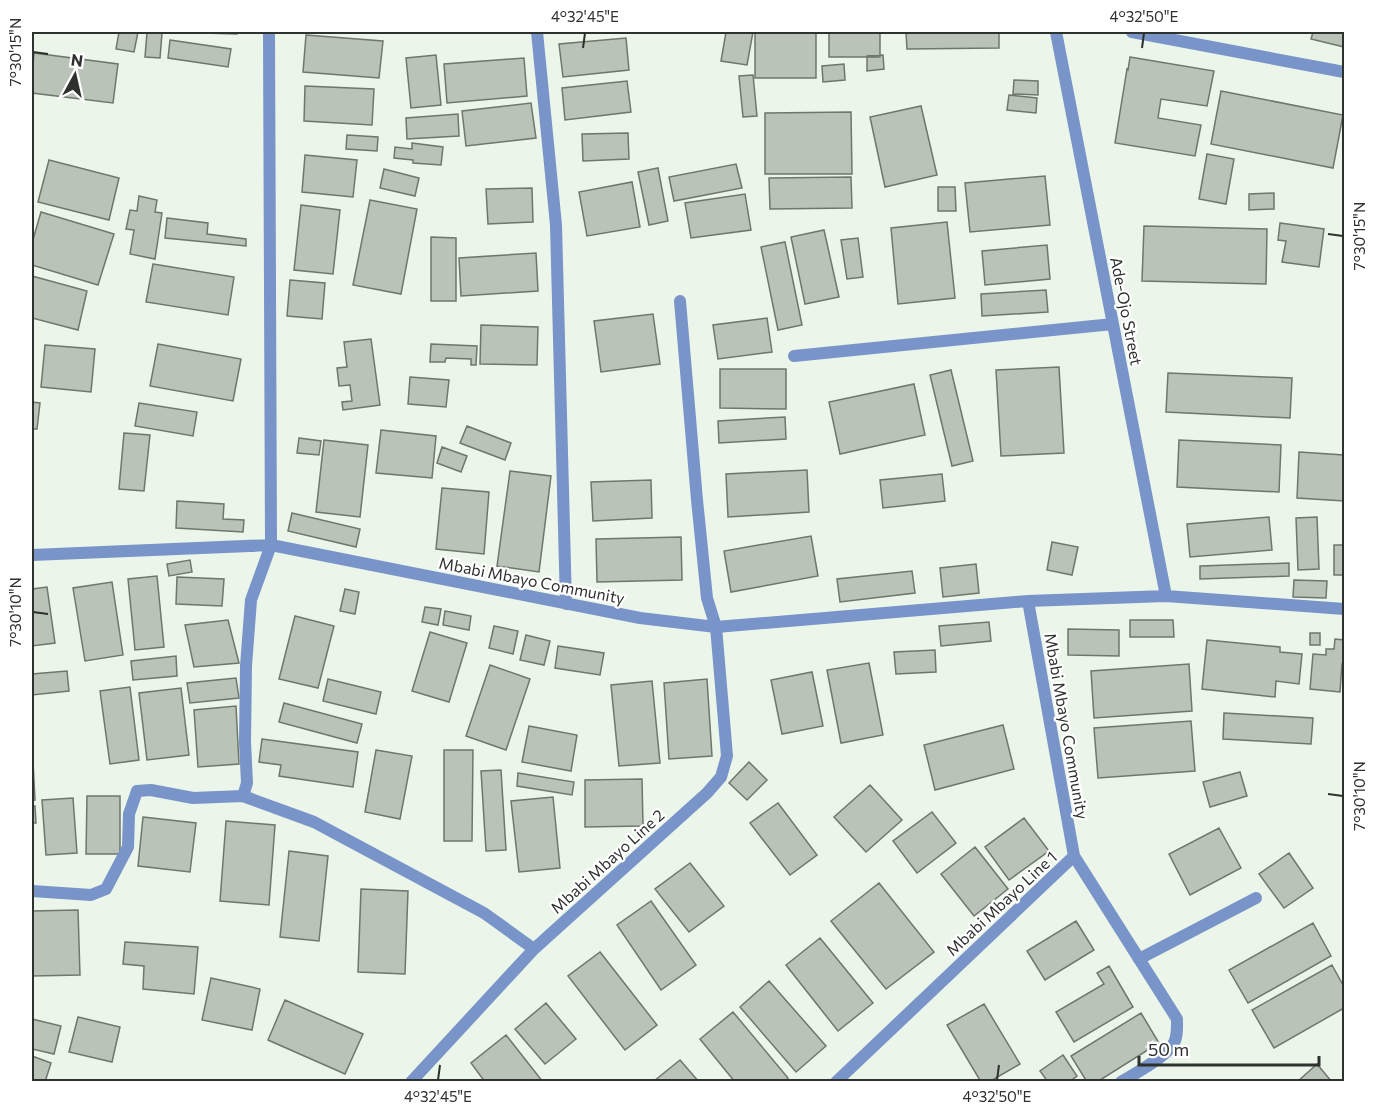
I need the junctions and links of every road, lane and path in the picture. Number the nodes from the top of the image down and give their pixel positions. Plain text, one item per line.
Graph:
1 (269, 32) edge
2 (537, 32) edge
3 (1056, 32) edge
4 (1132, 32) edge
5 (1344, 72) edge
6 (680, 301) dead end
7 (1113, 324) junction
8 (794, 356) dead end
9 (271, 545) junction
10 (32, 555) edge
11 (1166, 596) junction
12 (1028, 601) junction
13 (566, 604) junction
14 (1344, 609) edge
15 (717, 627) junction
16 (243, 796) junction
17 (1074, 856) junction
18 (32, 891) edge
19 (1256, 898) dead end
20 (534, 949) junction
21 (1139, 959) junction
22 (411, 1082) edge
23 (836, 1082) edge
24 (1121, 1082) edge

1 - 9 street
2 - 13 street
3 - 7 street, Ade-Ojo Street
4 - 5 street
6 - 15 street, Mbabi Mbayo Line 2
7 - 8 street
7 - 11 street, Ade-Ojo Street
9 - 10 street, Mbabi Mbayo Community
9 - 13 street, Mbabi Mbayo Community
9 - 16 street
11 - 12 street, Mbabi Mbayo Community
11 - 14 street, Mbabi Mbayo Community
12 - 15 street, Mbabi Mbayo Community
12 - 17 street, Mbabi Mbayo Community
13 - 15 street, Mbabi Mbayo Community
15 - 20 street, Mbabi Mbayo Line 2
16 - 18 street
16 - 20 street
17 - 21 street, Mbabi Mbayo Line 1
17 - 23 street, Mbabi Mbayo Line 1
19 - 21 street
20 - 22 street, Mbabi Mbayo Line 2
21 - 24 street, Mbabi Mbayo Line 1

